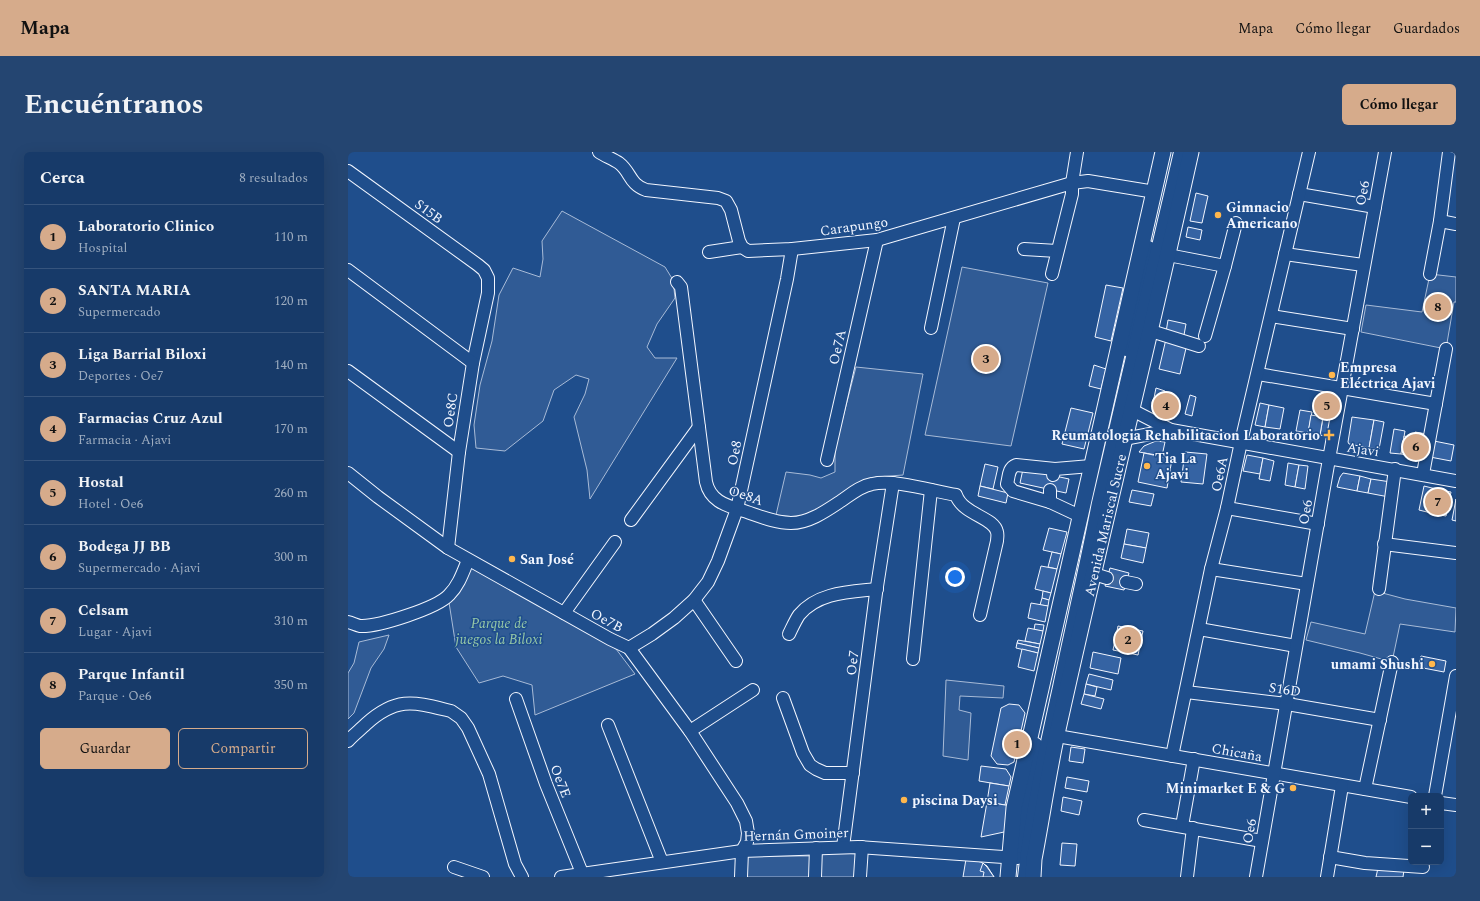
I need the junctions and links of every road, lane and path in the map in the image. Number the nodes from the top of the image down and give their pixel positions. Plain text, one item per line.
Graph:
1 (599, 152) edge
2 (1077, 152) edge
3 (1163, 152) edge
4 (1169, 152) edge
5 (1180, 152) edge
6 (1191, 152) edge
7 (1309, 152) edge
8 (1385, 152) edge
9 (1449, 152) edge
10 (348, 171) edge
11 (1072, 183) junction
12 (1155, 192) junction
13 (1299, 194) junction
14 (1374, 207) junction
15 (954, 218) junction
16 (1440, 221) junction
17 (1236, 223) dead end
18 (1456, 224) edge
19 (876, 240) junction
20 (742, 248) junction
21 (792, 249) junction
22 (1024, 250) dead end
23 (1057, 251) junction
24 (709, 252) dead end
25 (1285, 254) junction
26 (1168, 255) junction
27 (1363, 265) junction
28 (1226, 266) junction
29 (348, 270) edge
30 (1052, 274) dead end
31 (1430, 274) dead end
32 (488, 278) joint
33 (677, 282) dead end
34 (1271, 316) junction
35 (931, 328) dead end
36 (1353, 329) junction
37 (1151, 331) junction
38 (1446, 349) dead end
39 (473, 363) junction
40 (348, 371) edge
41 (1258, 374) junction
42 (1342, 389) junction
43 (1436, 404) junction
44 (1118, 408) junction
45 (699, 427) junction
46 (1171, 430) junction
47 (1111, 436) junction
48 (1241, 442) junction
49 (459, 452) junction
50 (1329, 459) junction
51 (827, 460) dead end
52 (1091, 466) junction
53 (1395, 469) junction
54 (348, 473) edge
55 (1423, 474) junction
56 (1456, 481) edge
57 (893, 483) junction
58 (931, 490) junction
59 (1228, 508) junction
60 (737, 509) junction
61 (1080, 516) junction
62 (631, 520) dead end
63 (1318, 524) junction
64 (615, 542) dead end
65 (1384, 544) junction
66 (448, 548) junction
67 (1456, 553) edge
68 (468, 560) junction
69 (1211, 569) junction
70 (1307, 584) junction
71 (877, 589) junction
72 (1379, 589) dead end
73 (694, 600) junction
74 (564, 613) junction
75 (980, 615) dead end
76 (348, 622) edge
77 (1199, 629) junction
78 (789, 634) dead end
79 (1296, 646) junction
80 (629, 648) junction
81 (913, 659) dead end
82 (736, 661) dead end
83 (1392, 662) dead end
84 (1456, 676) edge
85 (753, 690) dead end
86 (1186, 692) junction
87 (782, 698) dead end
88 (516, 699) dead end
89 (1287, 704) junction
90 (1380, 720) junction
91 (608, 725) dead end
92 (1452, 730) edge
93 (690, 731) junction
94 (1057, 736) junction
95 (348, 741) edge
96 (1172, 756) junction
97 (1194, 760) junction
98 (853, 773) junction
99 (1275, 774) junction
100 (1342, 786) junction
101 (1365, 789) junction
102 (1436, 793) edge
103 (1408, 796) edge
104 (1444, 803) edge
105 (1456, 805) edge
106 (1144, 820) dead end
107 (1187, 827) junction
108 (1262, 841) junction
109 (843, 847) junction
110 (862, 847) junction
111 (816, 848) junction
112 (742, 851) junction
113 (1330, 857) junction
114 (1022, 858) junction
115 (662, 862) junction
116 (454, 867) dead end
117 (1423, 869) edge
118 (625, 872) edge
119 (582, 873) junction
120 (483, 877) edge
121 (522, 877) edge
122 (561, 877) edge
123 (741, 877) edge
124 (814, 877) edge
125 (860, 877) edge
126 (1008, 877) edge
127 (1017, 877) edge
128 (1024, 877) edge
129 (1033, 877) edge
130 (1187, 877) edge
131 (1256, 877) edge
132 (1327, 877) edge

1 - 20 street
2 - 11 street
3 - 12 main road, Avenida Mariscal Sucre
4 - 44 street
5 - 44 street
6 - 26 main road, Avenida Mariscal Sucre
7 - 13 street, Oe6A
8 - 14 street, Oe6
9 - 16 street
10 - 32 street, S15B
11 - 12 street, Carapungo
11 - 15 street, Carapungo
11 - 23 street
12 - 44 main road, Avenida Mariscal Sucre
13 - 14 street
13 - 25 street, Oe6A
14 - 27 street, Oe6
15 - 19 street, Carapungo
15 - 35 street
16 - 18 street
16 - 31 street
17 - 28 street
19 - 21 street, Carapungo
19 - 51 street, Oe7A
20 - 21 street, Carapungo
20 - 24 street, Carapungo
21 - 60 street, Oe8
22 - 23 street
23 - 30 street
25 - 27 street
25 - 34 street, Oe6A
26 - 28 street
26 - 37 main road, Avenida Mariscal Sucre
27 - 36 street, Oe6
28 - 37 street
29 - 39 street
32 - 39 street, Oe8C
33 - 45 street, Oe8A
34 - 36 street
34 - 41 street, Oe6A
36 - 42 street, Oe6
37 - 44 main road, Avenida Mariscal Sucre
38 - 43 street
39 - 49 street, Oe8C
40 - 49 street
41 - 42 street
41 - 48 street, Oe6A
42 - 43 street
42 - 50 street, Oe6
43 - 55 street
44 - 46 street, Ajavi
44 - 47 main road, Avenida Mariscal Sucre
44 - 47 main road, Avenida Mariscal Sucre
45 - 60 street, Oe8A
45 - 62 street
46 - 47 street, Ajavi
46 - 48 street, Ajavi
47 - 52 main road, Avenida Mariscal Sucre
47 - 94 main road, Avenida Mariscal Sucre
47 - 114 street
48 - 50 street, Ajavi
48 - 59 street, Oe6A
49 - 66 street, Oe8C
50 - 53 street, Ajavi
50 - 63 street, Oe6
52 - 61 main road, Avenida Mariscal Sucre
52 - 61 street
53 - 55 street, Ajavi
53 - 65 street
54 - 66 street, Oe7B
55 - 56 street, Ajavi
57 - 58 street, Oe8A
57 - 60 street, Oe8A
57 - 71 street, Oe7
58 - 75 street, Oe8A
58 - 81 street
59 - 63 street
59 - 69 street, Oe6A
60 - 73 street, Oe8
61 - 114 main road, Avenida Mariscal Sucre
63 - 70 street, Oe6
64 - 74 street
65 - 67 street
65 - 72 street
66 - 68 street, Oe7B
68 - 74 street, Oe7B
68 - 76 street
69 - 70 street
69 - 77 street, Oe6A
70 - 79 street, Oe6
71 - 78 street
71 - 98 street, Oe7
73 - 80 street, Oe8
73 - 82 street
74 - 80 street, Oe7B
77 - 79 street
77 - 86 street, Oe6A
79 - 89 street, Oe6
80 - 93 street, Oe7B
83 - 90 street
84 - 92 street
85 - 93 street
86 - 89 street, S16D
86 - 96 street, Oe6A
87 - 98 street
88 - 119 street, Oe7E
89 - 90 street, S16D
89 - 99 street, Oe6
90 - 101 street
91 - 115 street
92 - 102 street
93 - 112 street, Oe7B
94 - 96 street, Chicaña
94 - 114 main road, Avenida Mariscal Sucre
95 - 121 street
96 - 97 street, Chicaña
97 - 99 street, Chicaña
97 - 107 street
98 - 109 street, Oe7
99 - 100 street, Chicaña
99 - 108 street, Oe6
100 - 101 street, Chicaña
100 - 113 street
101 - 103 street, Chicaña
104 - 105 street
106 - 107 street
107 - 108 street
107 - 130 street
108 - 131 street, Oe6
109 - 110 street, Hernán Gmoiner
109 - 111 street, Hernán Gmoiner
110 - 114 street, Hernán Gmoiner
110 - 125 street
111 - 112 street, Hernán Gmoiner
111 - 124 street
112 - 115 street, Hernán Gmoiner
112 - 123 street, Oe7B
113 - 117 street
113 - 132 street
114 - 126 main road, Avenida Mariscal Sucre
114 - 127 street
114 - 128 street
114 - 129 main road, Avenida Mariscal Sucre
115 - 118 street, Hernán Gmoiner
116 - 120 street
118 - 119 street, Hernán Gmoiner
119 - 122 street, Hernán Gmoiner

